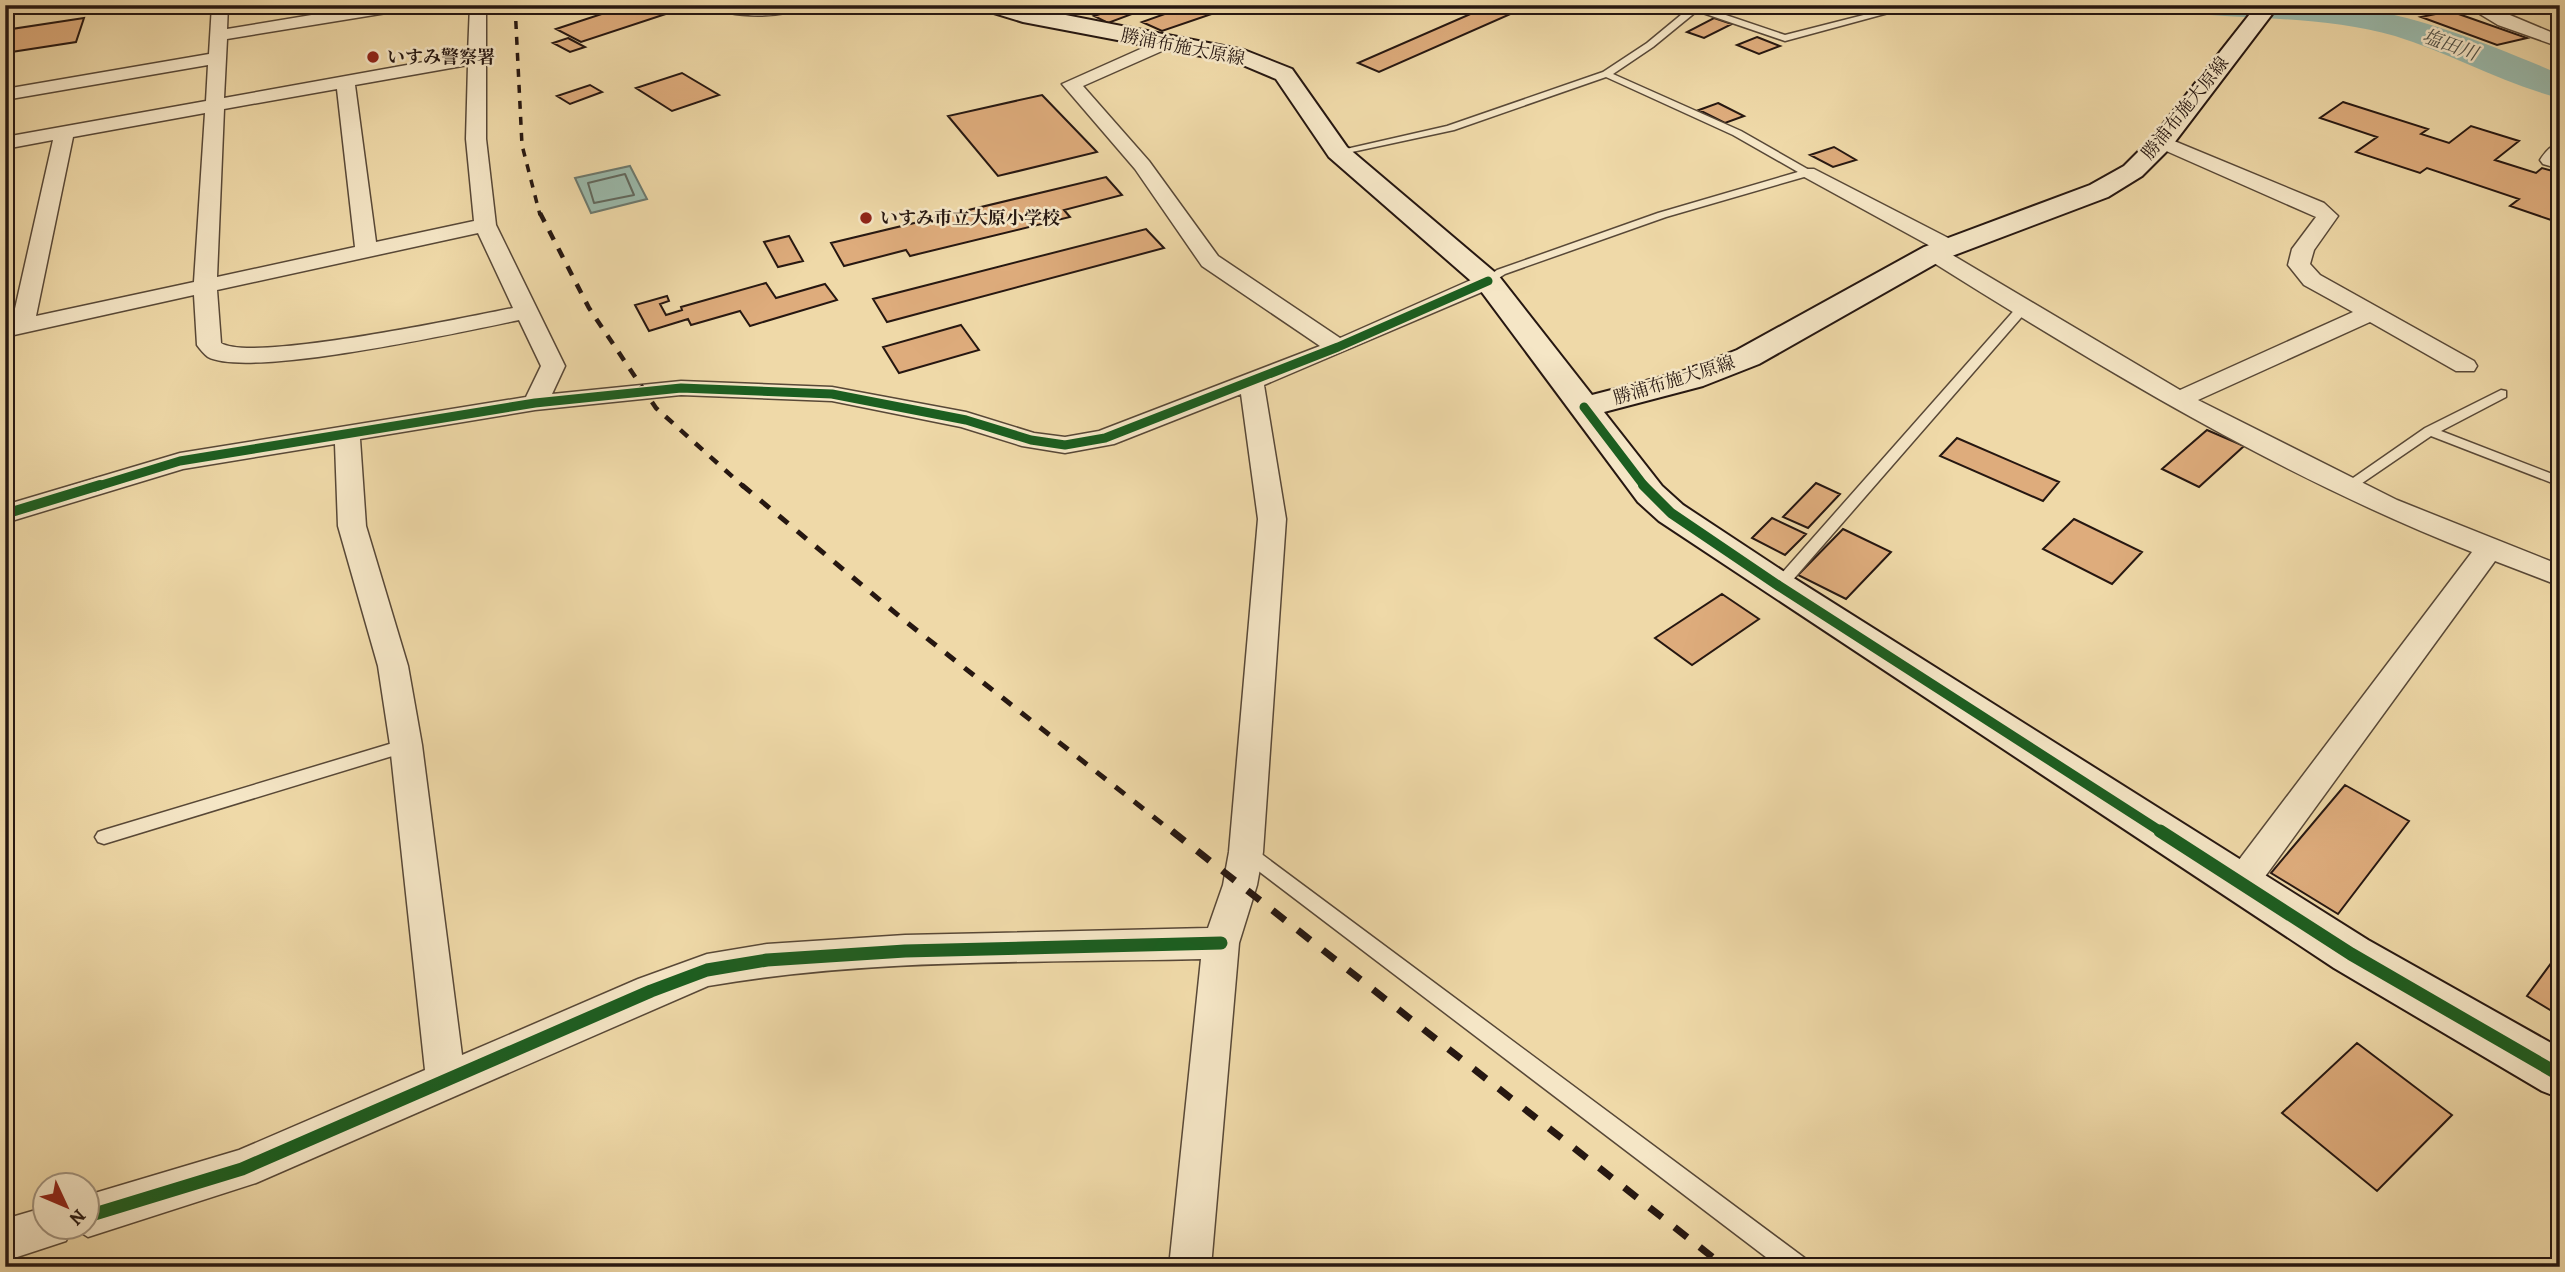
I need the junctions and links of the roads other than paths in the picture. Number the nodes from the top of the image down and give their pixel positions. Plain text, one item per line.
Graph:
1 (220, 5) edge
2 (405, 5) edge
3 (478, 5) edge
4 (717, 5) edge
5 (799, 5) edge
6 (992, 5) edge
7 (2473, 5) edge
8 (1697, 7) edge
9 (1899, 9) dead end
10 (2262, 12) edge
11 (219, 35) junction
12 (2560, 42) edge
13 (1165, 43) junction
14 (218, 58) junction
15 (477, 58) junction
16 (1606, 74) junction
17 (345, 82) junction
18 (5, 95) edge
19 (216, 105) junction
20 (64, 132) junction
21 (2162, 142) junction
22 (5, 143) edge
23 (1338, 152) junction
24 (1807, 173) junction
25 (485, 225) junction
26 (1941, 250) junction
27 (366, 251) junction
28 (1488, 281) junction
29 (205, 286) junction
30 (2022, 309) junction
31 (527, 312) junction
32 (2371, 313) junction
33 (13, 328) edge
34 (1338, 347) junction
35 (2465, 366) dead end
36 (1251, 381) junction
37 (2501, 394) dead end
38 (2181, 399) junction
39 (535, 403) junction
40 (1584, 407) junction
41 (2430, 431) junction
42 (347, 433) junction
43 (2560, 482) edge
44 (2347, 487) junction
45 (5, 514) edge
46 (2490, 548) junction
47 (2560, 576) edge
48 (1779, 586) junction
49 (406, 745) junction
50 (104, 837) dead end
51 (1246, 852) junction
52 (2241, 883) junction
53 (1221, 943) junction
54 (2560, 1075) edge
55 (446, 1083) junction
56 (102, 1212) edge
57 (32, 1232) edge
58 (5, 1240) edge
59 (1190, 1267) edge
60 (1798, 1267) edge

1 - 11 street
2 - 11 street
3 - 15 street
4 - 5 street
6 - 13 main road, 勝浦布施大原線
7 - 12 street
8 - 9 lane
8 - 16 lane
10 - 21 main road, 勝浦布施大原線
11 - 14 street
13 - 23 main road, 勝浦布施大原線
13 - 34 street
14 - 18 street
14 - 19 street
15 - 17 street
15 - 25 street
16 - 23 lane
16 - 24 lane
17 - 19 street
17 - 27 street
19 - 20 street
19 - 29 street
20 - 22 street
20 - 33 street
21 - 26 main road, 勝浦布施大原線
21 - 32 street
23 - 28 main road, 勝浦布施大原線
24 - 26 street
24 - 28 lane
25 - 27 street
25 - 31 street
26 - 30 street
26 - 40 main road, 勝浦布施大原線
27 - 29 street
28 - 34 street
28 - 40 main road, 勝浦布施大原線
29 - 31 street
29 - 33 street
30 - 38 street
30 - 48 lane
31 - 39 street
32 - 35 street
32 - 38 street
34 - 36 street
36 - 39 street
36 - 51 street
37 - 41 lane
38 - 44 street
39 - 42 street
40 - 48 main road
41 - 43 lane
41 - 44 lane
42 - 45 street
42 - 49 street
44 - 46 street
46 - 47 street
46 - 52 street
48 - 52 main road
49 - 50 lane
49 - 55 street
51 - 53 street
51 - 60 lane
52 - 54 main road
53 - 55 street
53 - 59 street
55 - 56 street
57 - 58 street

